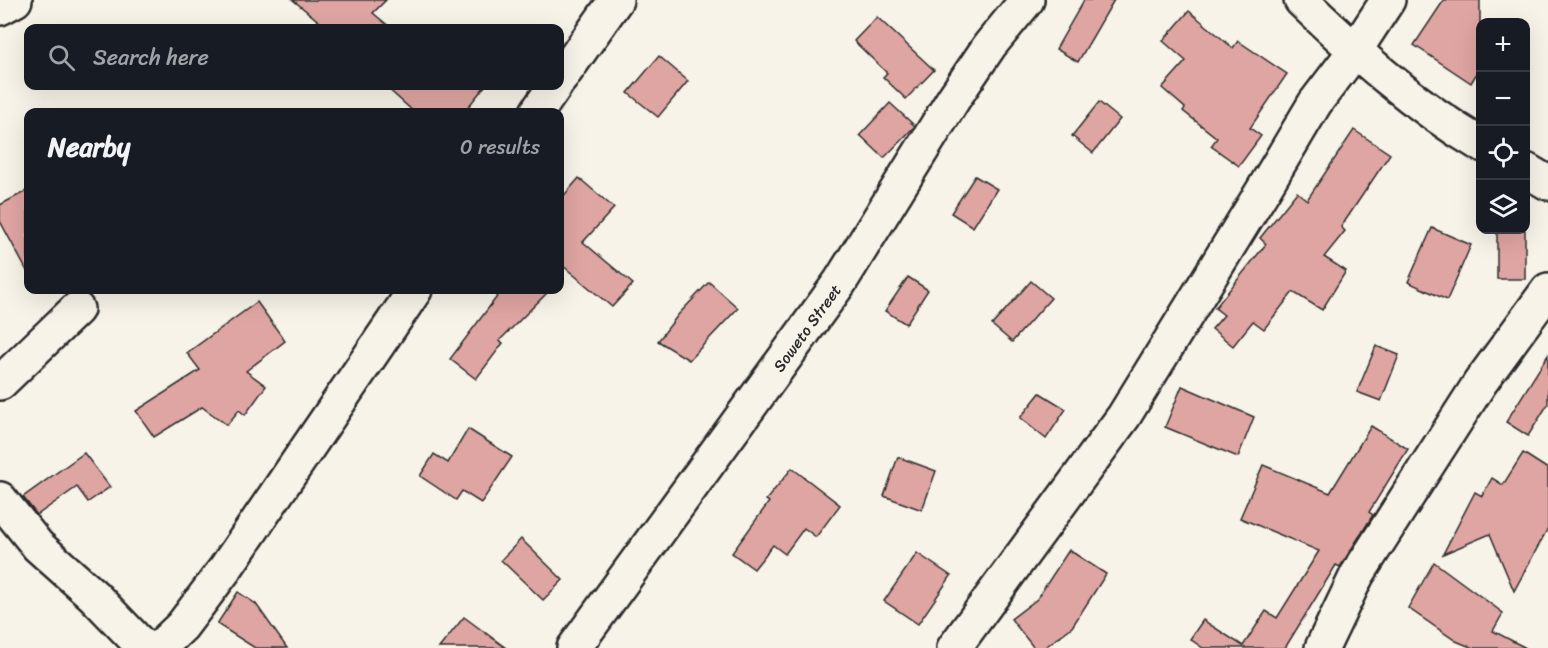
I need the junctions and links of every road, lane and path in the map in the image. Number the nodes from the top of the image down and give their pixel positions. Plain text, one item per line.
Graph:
1 (15, 0) edge
2 (616, 0) edge
3 (1027, 0) edge
4 (1301, 0) edge
5 (1388, 0) edge
6 (0, 8) edge
7 (1354, 52) junction
8 (564, 73) edge
9 (552, 90) edge
10 (540, 108) edge
11 (1476, 142) edge
12 (1530, 172) edge
13 (1548, 183) edge
14 (1548, 290) edge
15 (412, 294) edge
16 (77, 309) dead end
17 (0, 383) edge
18 (0, 499) edge
19 (144, 648) edge
20 (159, 648) edge
21 (574, 648) edge
22 (954, 648) edge
23 (1322, 648) edge

1 - 6 street
2 - 8 street
3 - 21 street, Soweto Street
4 - 7 street
5 - 7 street
7 - 11 street
7 - 22 street
9 - 10 street
12 - 13 street
14 - 23 street
15 - 20 street
16 - 17 street
18 - 19 street

